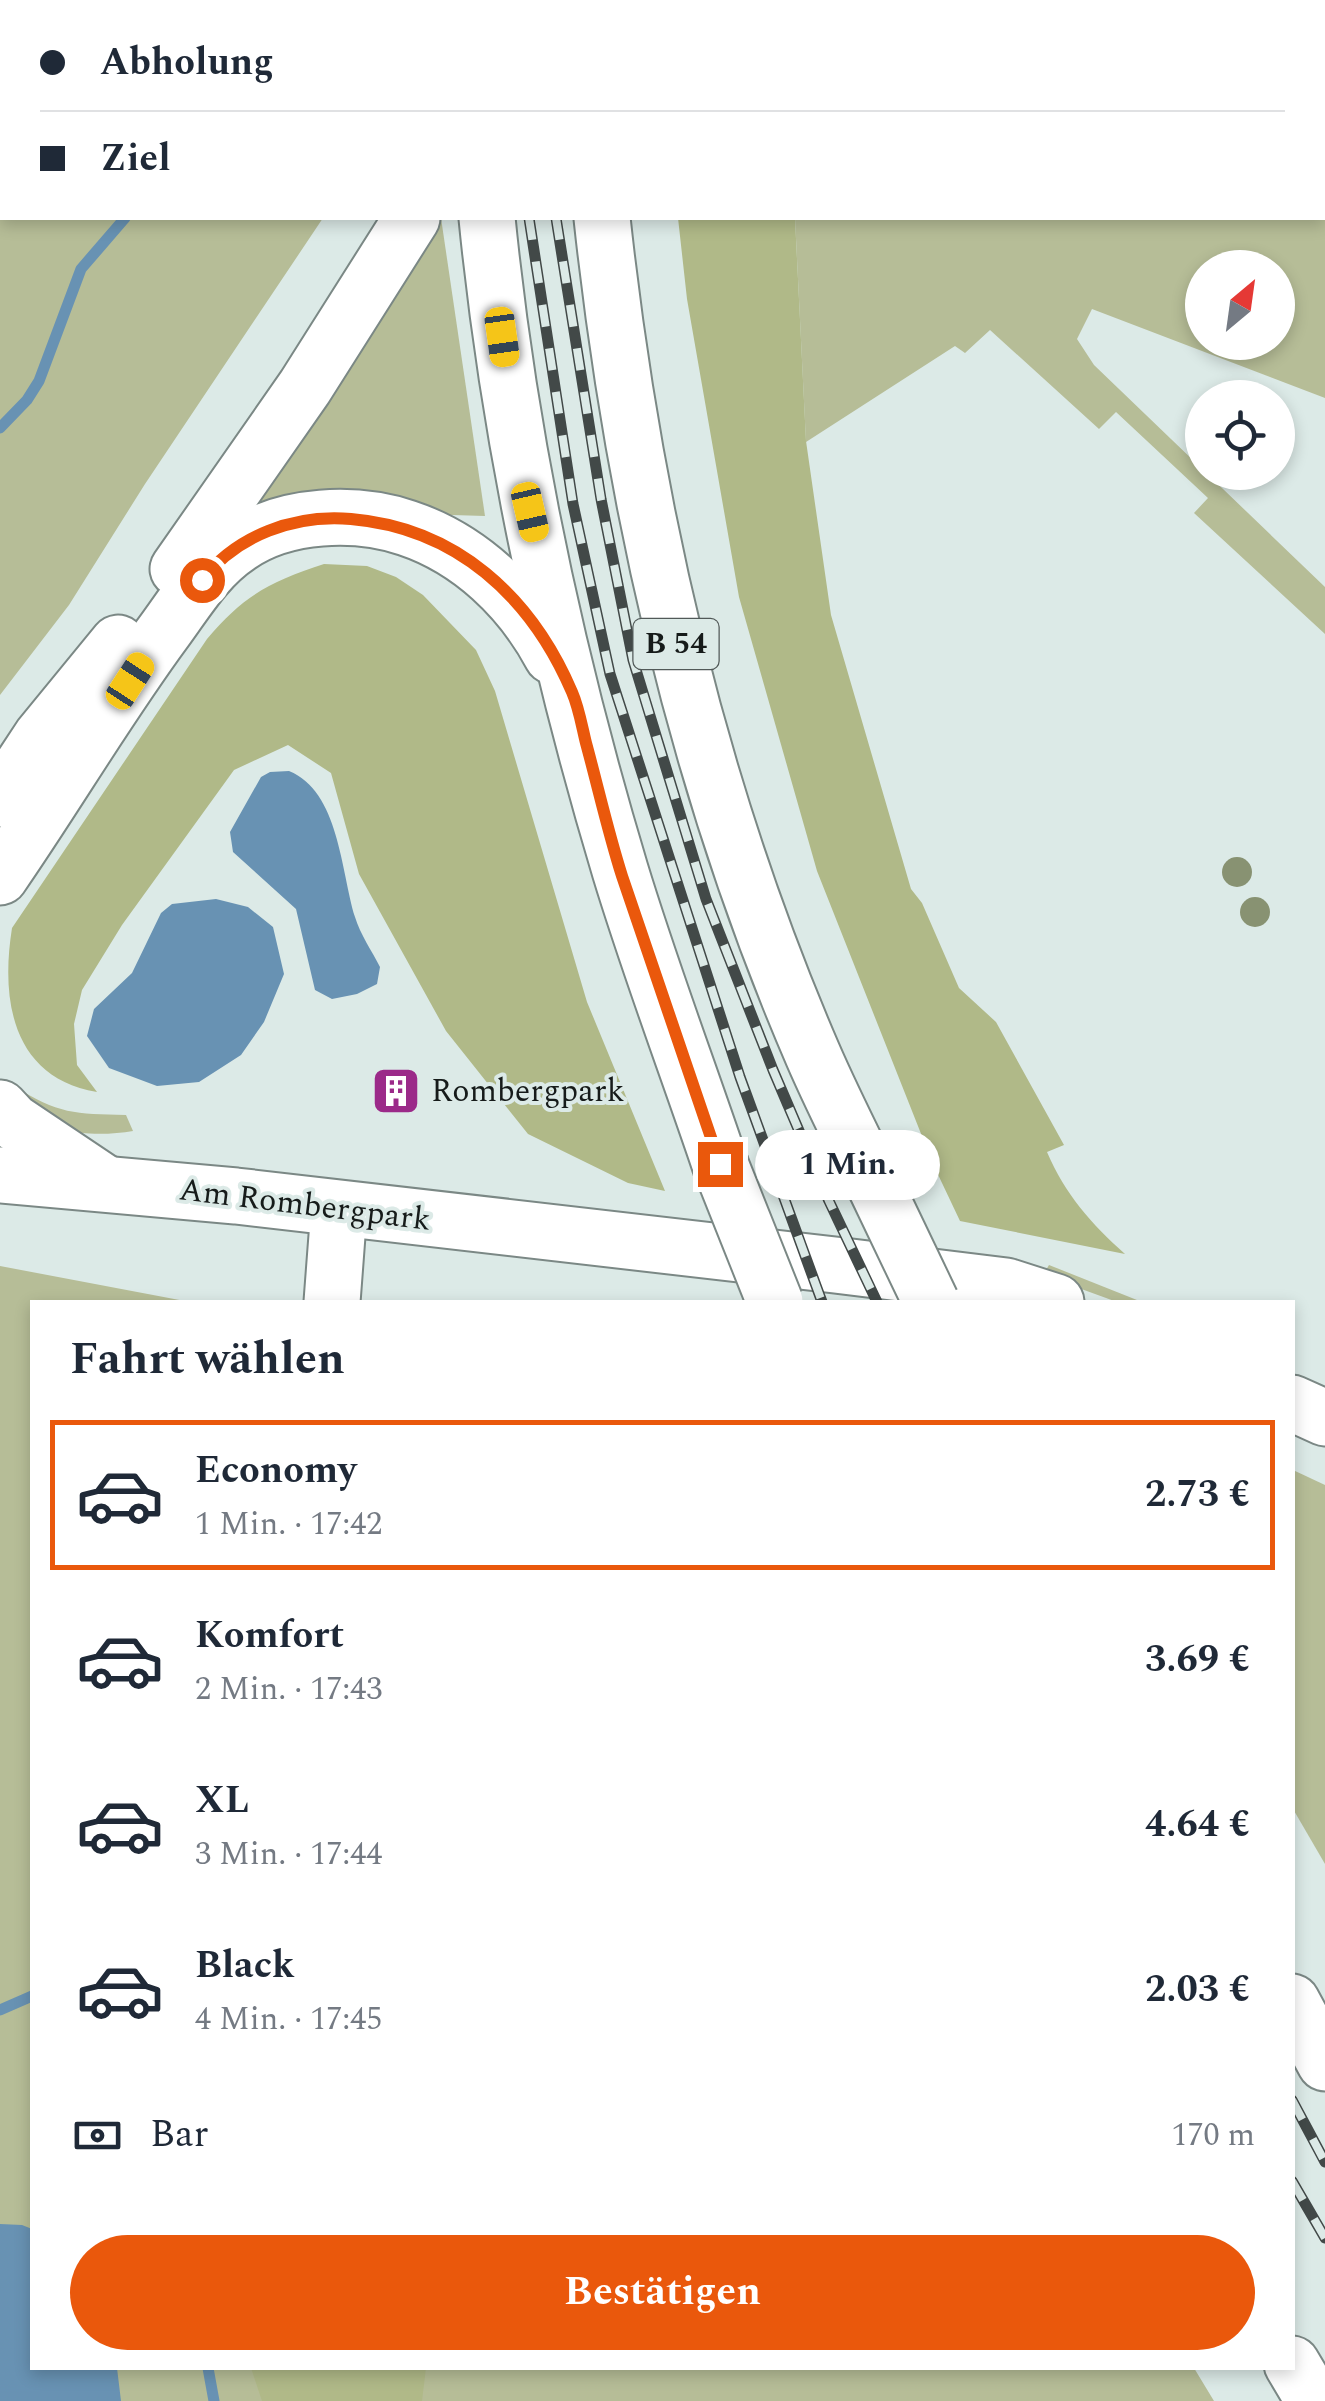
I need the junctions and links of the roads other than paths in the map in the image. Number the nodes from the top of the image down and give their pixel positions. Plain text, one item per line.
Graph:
1 (411, 220) edge
2 (487, 220) edge
3 (602, 220) edge
4 (573, 694) junction
5 (0, 799) edge
6 (0, 877) edge
7 (0, 1108) edge
8 (0, 1174) edge
9 (103, 1182) junction
10 (339, 1209) junction
11 (332, 1300) edge
12 (774, 1300) edge
13 (931, 1300) edge
14 (1050, 1300) edge
15 (1295, 1405) edge
16 (1325, 1418) edge
17 (1295, 2369) edge
18 (1314, 2401) edge

1 - 5 main road
2 - 4 main road
3 - 13 main road, B 54, bridge
4 - 6 main road
4 - 12 main road, bridge
7 - 9 main road
8 - 9 main road, Am Rombergpark
9 - 10 main road, Am Rombergpark
10 - 11 main road
10 - 14 main road, Am Rombergpark
15 - 16 main road
17 - 18 main road

